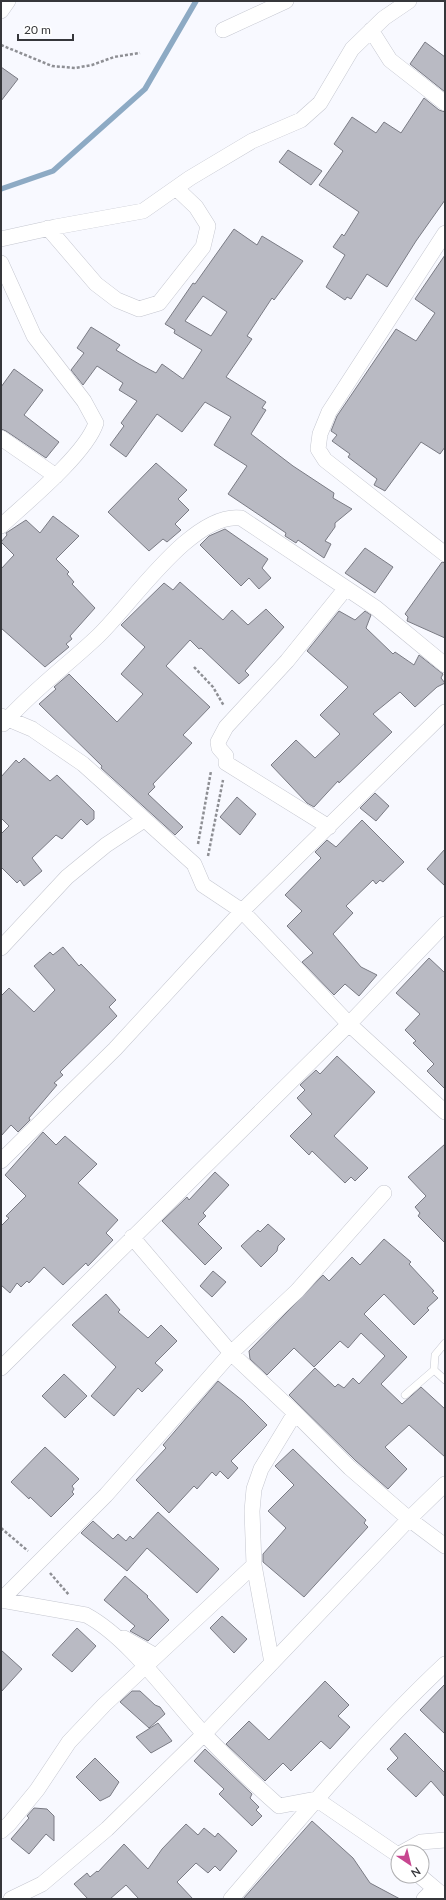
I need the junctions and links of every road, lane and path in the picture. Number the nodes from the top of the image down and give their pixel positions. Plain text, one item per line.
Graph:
1 (8, 1) edge
2 (286, 1) edge
3 (409, 1) edge
4 (1, 11) edge
5 (223, 30) dead end
6 (371, 30) junction
7 (1, 46) edge
8 (140, 53) dead end
9 (445, 103) edge
10 (176, 188) junction
11 (48, 228) junction
12 (445, 233) edge
13 (1, 239) edge
14 (1, 263) edge
15 (1, 438) edge
16 (56, 476) junction
17 (1, 526) edge
18 (445, 554) edge
19 (346, 588) junction
20 (445, 665) edge
21 (445, 712) edge
22 (3, 720) edge
23 (219, 748) junction
24 (144, 820) junction
25 (329, 827) junction
26 (194, 864) junction
27 (242, 911) junction
28 (445, 924) edge
29 (1, 948) edge
30 (349, 1024) junction
31 (445, 1112) edge
32 (1, 1161) edge
33 (384, 1193) dead end
34 (132, 1237) junction
35 (445, 1344) edge
36 (231, 1353) junction
37 (1, 1368) edge
38 (434, 1370) junction
39 (445, 1380) edge
40 (405, 1395) dead end
41 (295, 1413) junction
42 (445, 1484) edge
43 (409, 1519) junction
44 (1, 1528) edge
45 (445, 1546) edge
46 (40, 1560) junction
47 (254, 1565) junction
48 (1, 1600) edge
49 (86, 1615) junction
50 (107, 1628) junction
51 (156, 1656) junction
52 (272, 1663) junction
53 (445, 1664) edge
54 (145, 1667) junction
55 (204, 1734) junction
56 (316, 1799) junction
57 (1, 1831) edge
58 (445, 1840) edge
59 (418, 1844) edge
60 (390, 1849) edge
61 (426, 1884) edge
62 (434, 1895) edge
63 (11, 1899) edge
64 (231, 1899) edge

1 - 4 street
2 - 5 street
3 - 6 street
6 - 9 street
6 - 10 street
7 - 8 path
10 - 11 street
10 - 11 street
11 - 13 street
12 - 18 street
14 - 16 street
15 - 16 street
16 - 17 street
19 - 20 street
19 - 22 street
19 - 23 street
21 - 25 street
22 - 24 street
23 - 25 street
23 - 26 path
24 - 26 street
24 - 29 street
25 - 27 street
26 - 27 street
27 - 30 street
27 - 32 street
28 - 30 street
30 - 31 street
30 - 34 street
33 - 36 street
34 - 36 street
34 - 37 street
35 - 38 lane
36 - 41 street
36 - 46 street
38 - 39 lane
38 - 40 lane
41 - 43 street
41 - 47 street
42 - 43 street
43 - 45 street
43 - 52 street
44 - 46 path
46 - 48 street
46 - 49 path
47 - 51 street
47 - 52 street
48 - 49 street
49 - 50 street
50 - 51 street
50 - 54 street
51 - 54 street
52 - 55 street
53 - 56 street
54 - 55 street
54 - 57 street
55 - 56 street
55 - 63 street
56 - 60 street
56 - 64 street
58 - 59 street
61 - 62 street

